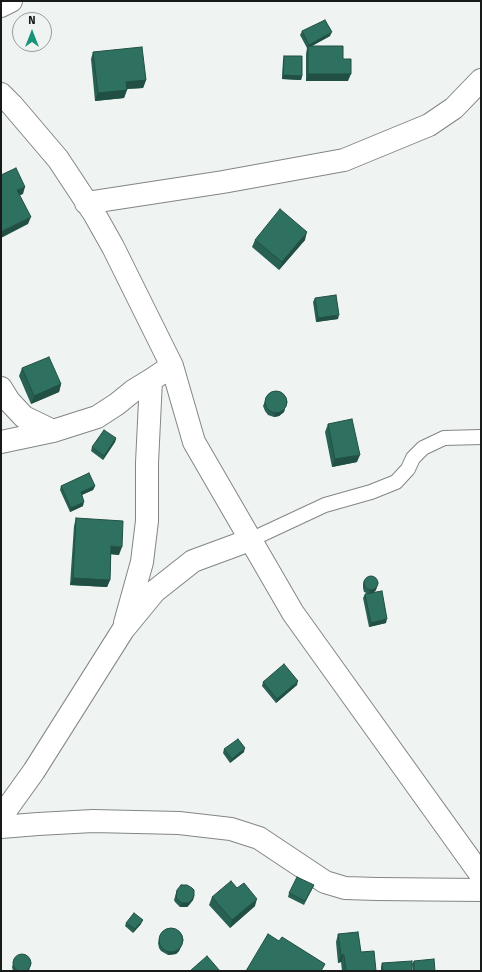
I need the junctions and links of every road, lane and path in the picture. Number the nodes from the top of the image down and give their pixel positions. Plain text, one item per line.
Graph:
1 (11, 1) edge
2 (1, 6) edge
3 (481, 80) edge
4 (1, 94) edge
5 (86, 203) junction
6 (172, 366) junction
7 (151, 380) junction
8 (1, 388) edge
9 (53, 431) junction
10 (481, 437) edge
11 (1, 442) edge
12 (250, 540) junction
13 (123, 630) junction
14 (1, 814) edge
15 (1, 827) edge
16 (481, 875) edge
17 (481, 890) edge

1 - 2 street
3 - 5 street
4 - 5 street
5 - 6 street
6 - 7 street
6 - 12 street
7 - 9 street
7 - 13 street
8 - 9 street
9 - 11 street
10 - 12 lane
12 - 13 street
12 - 16 street
13 - 14 street
15 - 17 street

